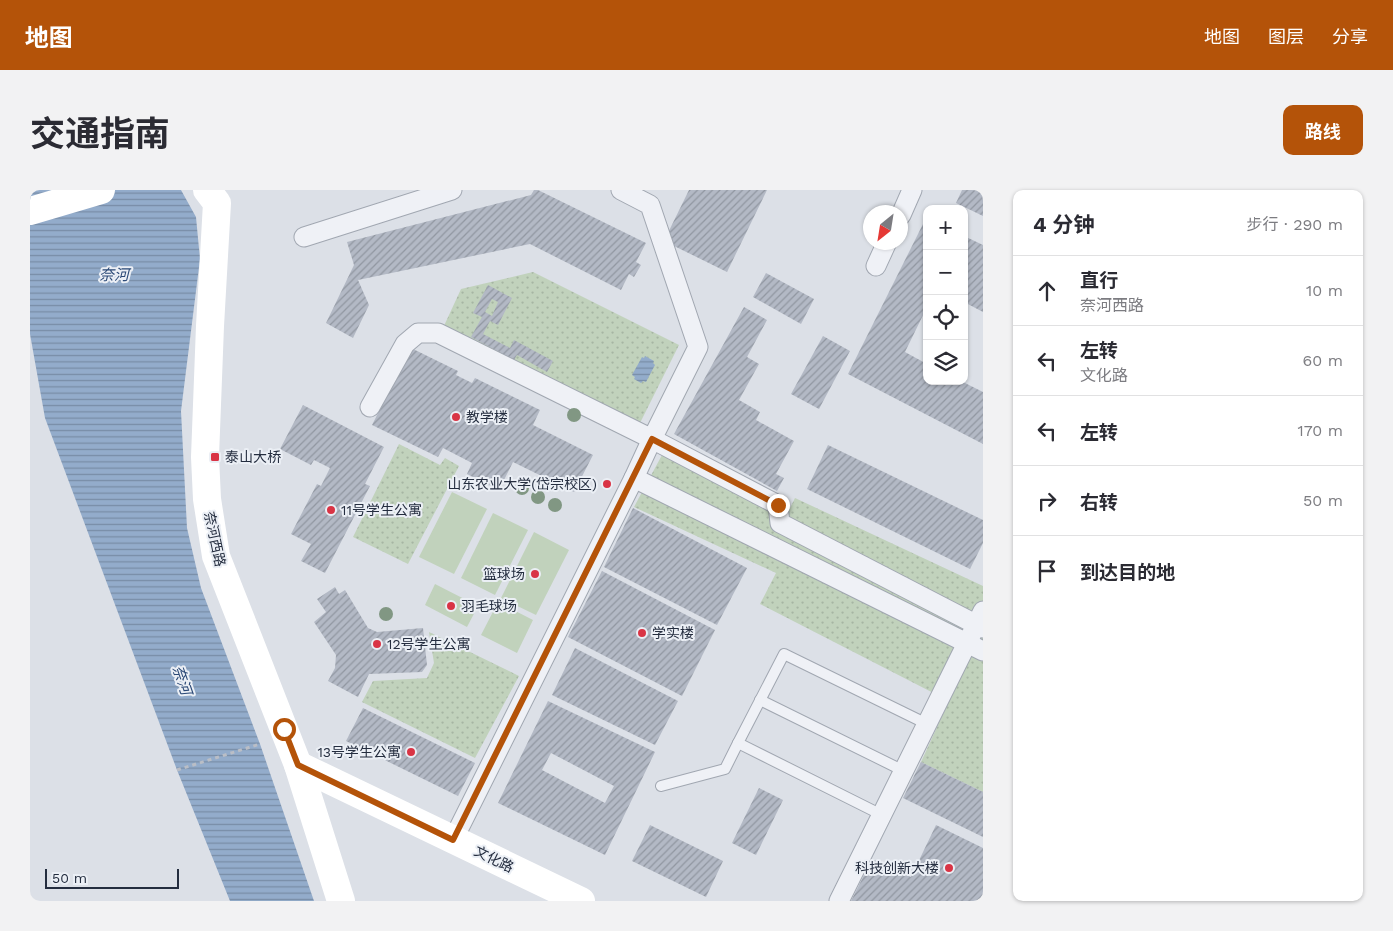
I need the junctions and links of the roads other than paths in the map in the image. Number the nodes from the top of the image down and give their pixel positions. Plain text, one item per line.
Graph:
1 (101, 190) edge
2 (207, 190) edge
3 (452, 190) edge
4 (622, 190) edge
5 (912, 190) edge
6 (905, 205) edge
7 (30, 211) edge
8 (304, 237) dead end
9 (883, 250) edge
10 (876, 266) dead end
11 (370, 407) dead end
12 (652, 439) junction
13 (634, 478) junction
14 (981, 622) edge
15 (975, 648) edge
16 (760, 700) junction
17 (927, 724) junction
18 (738, 743) junction
19 (298, 765) junction
20 (904, 771) junction
21 (661, 786) dead end
22 (882, 815) junction
23 (453, 840) junction
24 (341, 901) edge
25 (581, 901) edge
26 (839, 901) edge

1 - 7 street
2 - 19 street, 奈河西路
3 - 8 street
4 - 12 street
5 - 6 street
9 - 10 street
11 - 12 street
12 - 13 street
12 - 14 street
13 - 15 street
13 - 23 street
14 - 15 street
15 - 17 street
16 - 17 lane
16 - 18 lane
16 - 20 lane
17 - 20 street
18 - 21 lane
18 - 22 lane
19 - 23 street, 文化路
19 - 24 street, 奈河西路
20 - 22 street
22 - 26 street
23 - 25 street, 文化路

